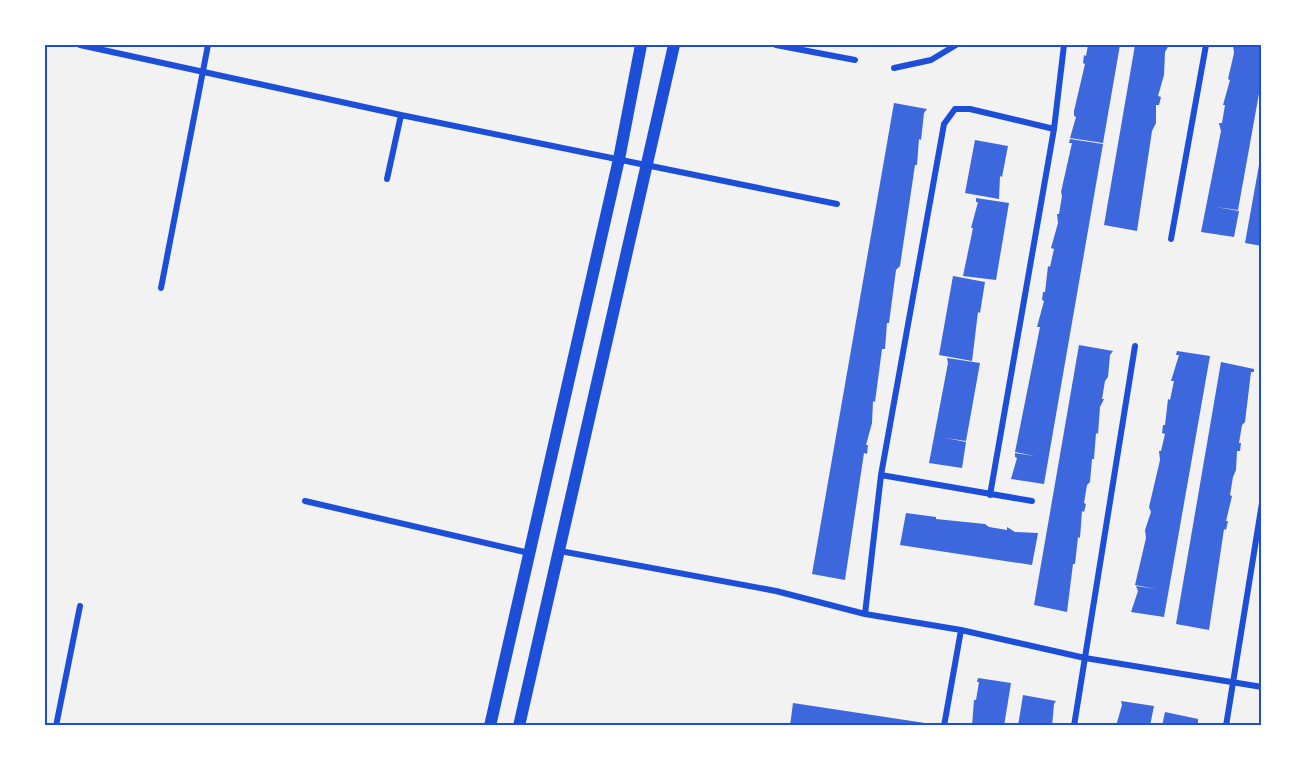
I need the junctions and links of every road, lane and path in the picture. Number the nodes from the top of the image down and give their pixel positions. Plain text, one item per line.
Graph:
1 (80, 45) edge
2 (208, 45) edge
3 (641, 45) edge
4 (674, 45) edge
5 (776, 45) edge
6 (956, 45) edge
7 (1064, 45) edge
8 (1206, 45) edge
9 (855, 60) dead end
10 (894, 68) dead end
11 (202, 73) junction
12 (401, 115) junction
13 (1054, 129) junction
14 (619, 159) junction
15 (646, 166) junction
16 (387, 179) dead end
17 (837, 204) dead end
18 (1171, 239) dead end
19 (161, 288) dead end
20 (1135, 346) dead end
21 (881, 474) junction
22 (990, 495) junction
23 (305, 501) dead end
24 (1032, 501) dead end
25 (1262, 503) edge
26 (560, 550) junction
27 (529, 553) junction
28 (80, 606) dead end
29 (866, 614) junction
30 (962, 630) junction
31 (1085, 658) junction
32 (1233, 681) junction
33 (1262, 687) edge
34 (56, 726) edge
35 (490, 726) edge
36 (519, 726) edge
37 (944, 726) edge
38 (1074, 726) edge
39 (1226, 726) edge

1 - 11 street
2 - 11 street
3 - 14 main road
4 - 15 main road
5 - 9 street
6 - 10 street
7 - 13 street
8 - 18 street
11 - 12 street
11 - 19 street
12 - 14 street
12 - 16 street
13 - 21 street
13 - 22 street
14 - 15 street
14 - 27 main road
15 - 17 street
15 - 26 main road
20 - 31 street
21 - 22 street
21 - 29 street
22 - 24 street
23 - 27 street
25 - 32 street
26 - 29 street
26 - 36 main road
27 - 35 main road
28 - 34 street
29 - 30 street
30 - 31 street
30 - 37 street
31 - 32 street
31 - 38 street
32 - 33 street
32 - 39 street

